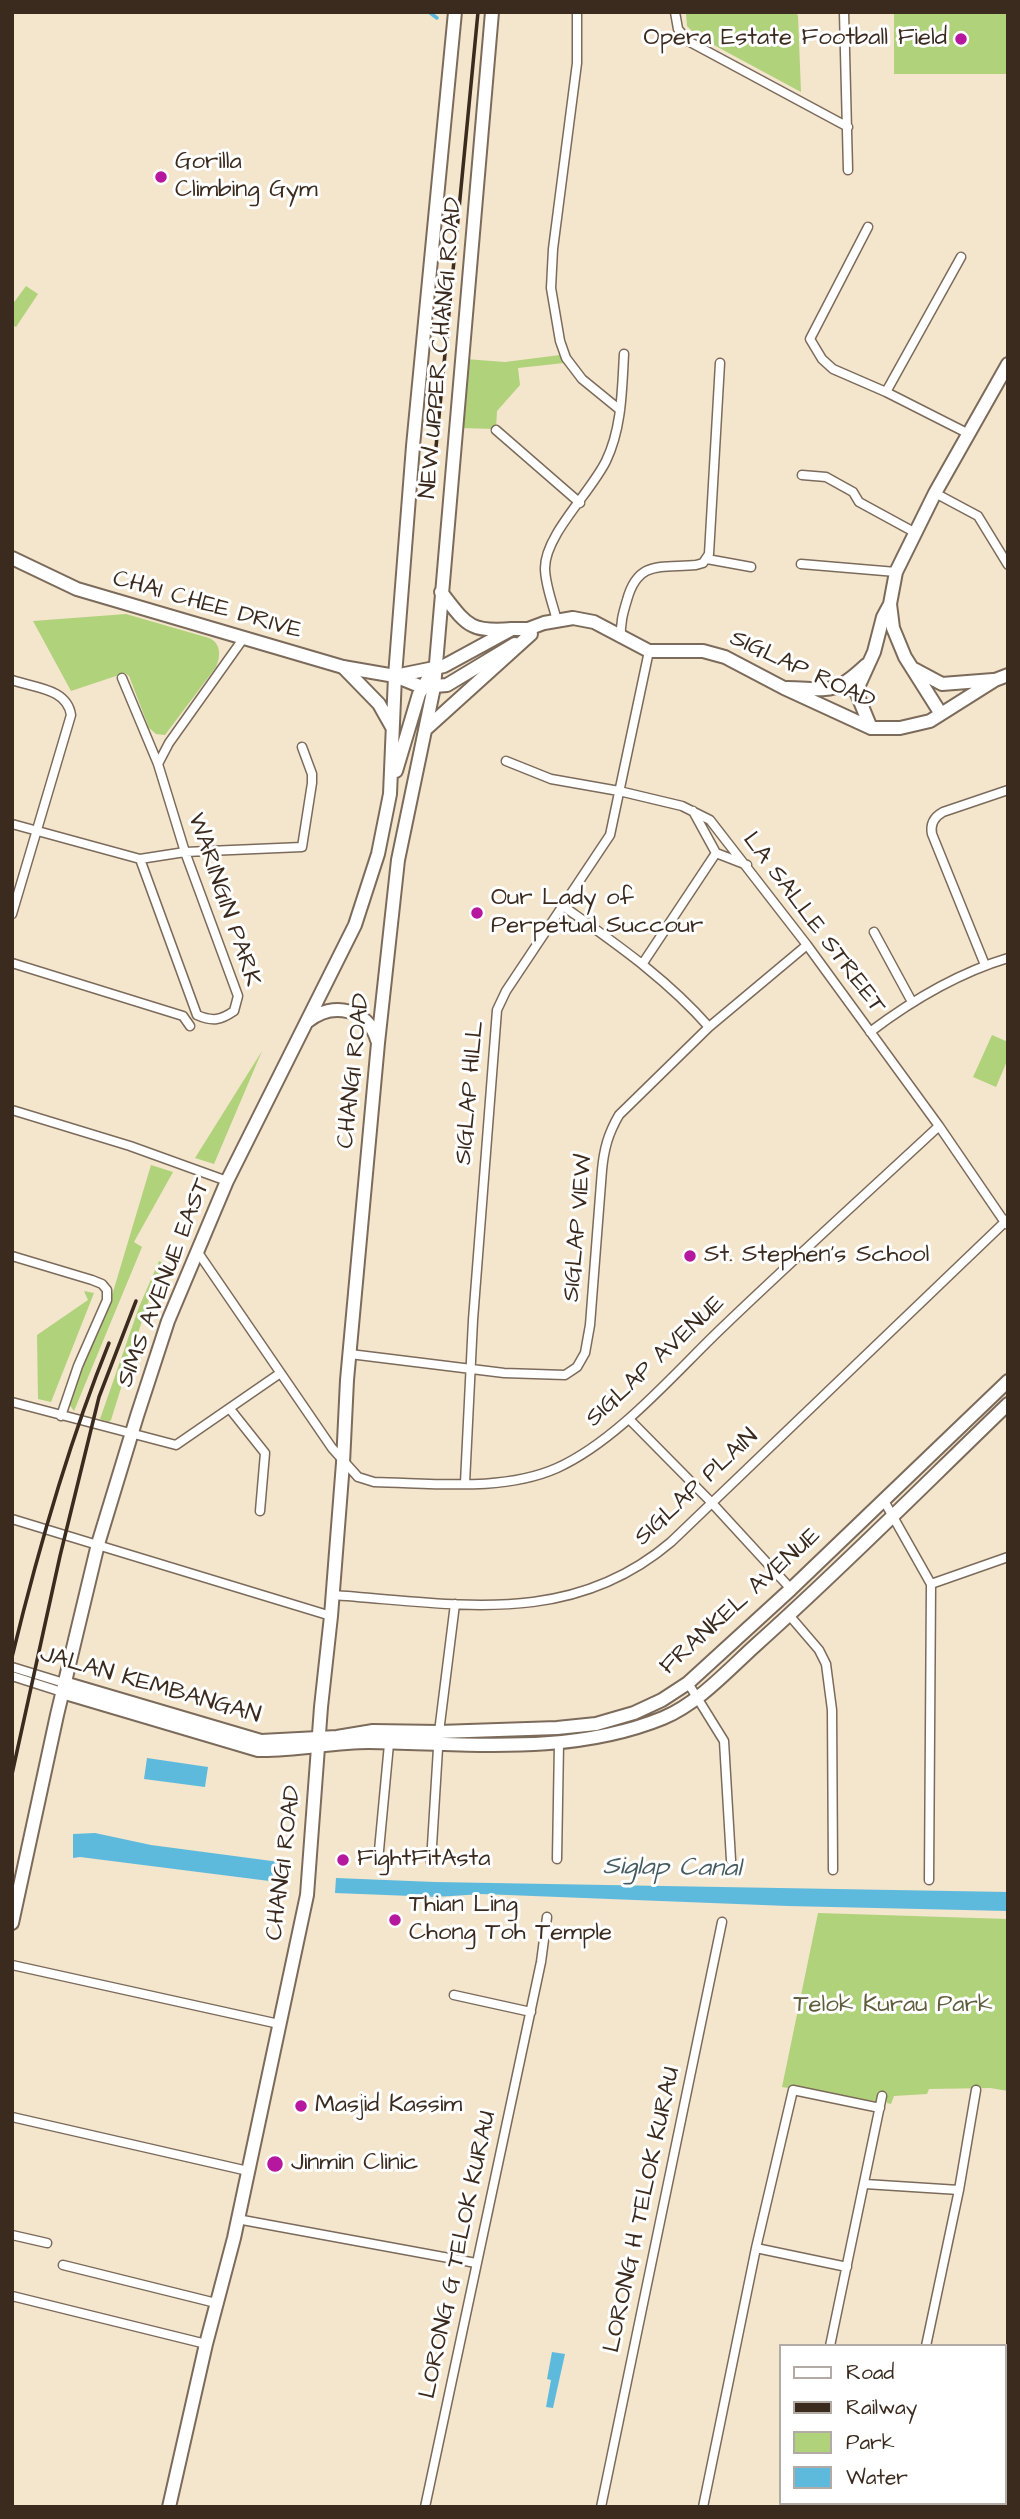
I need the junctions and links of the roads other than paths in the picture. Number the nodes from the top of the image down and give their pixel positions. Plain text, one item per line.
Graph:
1 (455, 12) edge
2 (492, 12) edge
3 (577, 12) edge
4 (675, 12) edge
5 (844, 12) edge
6 (848, 127) junction
7 (848, 170) dead end
8 (868, 227) dead end
9 (961, 257) dead end
10 (624, 354) dead end
11 (720, 363) dead end
12 (1008, 364) edge
13 (886, 392) junction
14 (620, 410) junction
15 (496, 430) dead end
16 (969, 434) junction
17 (802, 475) dead end
18 (935, 494) junction
19 (580, 503) junction
20 (914, 532) junction
21 (12, 558) edge
22 (706, 559) junction
23 (801, 564) dead end
24 (1008, 565) edge
25 (751, 568) dead end
26 (896, 572) junction
27 (441, 592) junction
28 (551, 622) junction
29 (512, 629) junction
30 (886, 629) junction
31 (531, 634) junction
32 (621, 638) junction
33 (243, 639) junction
34 (648, 655) junction
35 (870, 661) junction
36 (343, 667) junction
37 (911, 667) junction
38 (434, 668) junction
39 (1008, 675) edge
40 (395, 676) junction
41 (122, 678) dead end
42 (12, 680) edge
43 (995, 680) junction
44 (428, 687) junction
45 (784, 688) junction
46 (941, 714) junction
47 (427, 728) junction
48 (871, 728) junction
49 (393, 731) junction
50 (302, 747) dead end
51 (506, 761) dead end
52 (158, 764) junction
53 (1008, 790) edge
54 (619, 791) junction
55 (390, 794) junction
56 (693, 810) junction
57 (12, 824) edge
58 (36, 831) junction
59 (185, 852) junction
60 (716, 853) junction
61 (140, 859) junction
62 (747, 865) junction
63 (564, 906) junction
64 (12, 914) edge
65 (874, 932) dead end
66 (807, 945) junction
67 (1008, 958) edge
68 (12, 963) edge
69 (643, 963) junction
70 (985, 965) junction
71 (912, 1002) junction
72 (190, 1026) dead end
73 (303, 1026) junction
74 (709, 1027) junction
75 (870, 1032) junction
76 (378, 1042) junction
77 (12, 1110) edge
78 (939, 1126) junction
79 (227, 1181) junction
80 (1007, 1222) edge
81 (197, 1251) junction
82 (12, 1256) edge
83 (350, 1354) junction
84 (470, 1369) junction
85 (279, 1374) junction
86 (1008, 1381) edge
87 (12, 1402) edge
88 (1008, 1404) edge
89 (230, 1409) junction
90 (61, 1416) junction
91 (629, 1419) junction
92 (131, 1434) junction
93 (343, 1463) junction
94 (465, 1483) junction
95 (883, 1499) junction
96 (711, 1502) junction
97 (260, 1511) dead end
98 (893, 1514) junction
99 (12, 1519) edge
100 (98, 1544) junction
101 (1008, 1557) edge
102 (931, 1584) junction
103 (791, 1590) junction
104 (332, 1595) junction
105 (455, 1604) junction
106 (789, 1615) junction
107 (331, 1616) junction
108 (12, 1667) edge
109 (12, 1676) edge
110 (688, 1683) junction
111 (63, 1688) junction
112 (698, 1697) junction
113 (439, 1738) junction
114 (319, 1742) junction
115 (559, 1743) junction
116 (389, 1744) junction
117 (557, 1859) dead end
118 (731, 1860) dead end
119 (378, 1861) dead end
120 (431, 1862) dead end
121 (833, 1870) dead end
122 (929, 1880) dead end
123 (547, 1917) dead end
124 (722, 1922) dead end
125 (12, 1923) edge
126 (12, 1965) edge
127 (454, 1995) dead end
128 (531, 2011) junction
129 (279, 2024) junction
130 (976, 2090) dead end
131 (12, 2117) edge
132 (248, 2171) junction
133 (865, 2184) junction
134 (959, 2190) junction
135 (237, 2219) junction
136 (12, 2235) edge
137 (47, 2243) dead end
138 (756, 2248) junction
139 (476, 2263) junction
140 (63, 2265) dead end
141 (847, 2266) junction
142 (12, 2296) edge
143 (216, 2303) junction
144 (206, 2344) junction
145 (830, 2344) edge
146 (926, 2344) edge
147 (169, 2507) edge
148 (425, 2507) edge
149 (601, 2507) edge
150 (703, 2507) edge

1 - 40 main road, NEW UPPER CHANGI ROAD
2 - 27 main road, NEW UPPER CHANGI ROAD
3 - 14 street
4 - 6 street
5 - 6 street
6 - 7 street
8 - 13 street
9 - 13 street
10 - 14 street
11 - 22 street
12 - 16 main road
13 - 16 street
14 - 19 street
15 - 19 street
16 - 18 main road
17 - 20 street
18 - 20 main road
18 - 24 street
19 - 28 street
20 - 26 main road
21 - 33 main road, CHAI CHEE DRIVE
22 - 25 street
22 - 32 street
23 - 26 street
26 - 30 main road
27 - 29 main road
27 - 38 main road, NEW UPPER CHANGI ROAD
28 - 29 main road, SIGLAP ROAD
28 - 31 main road
28 - 32 main road, SIGLAP ROAD
29 - 38 main road, SIGLAP ROAD
30 - 35 main road
30 - 37 main road
31 - 44 main road
31 - 47 main road
32 - 34 main road, SIGLAP ROAD
33 - 36 main road, CHAI CHEE DRIVE
33 - 52 street
34 - 45 main road, SIGLAP ROAD
34 - 54 street, SIGLAP HILL
35 - 45 main road
35 - 48 main road
36 - 40 main road, CHAI CHEE DRIVE
36 - 49 main road
37 - 43 main road
37 - 46 main road
38 - 40 main road, SIGLAP ROAD
38 - 44 main road
39 - 43 main road, SIGLAP ROAD
40 - 44 main road
40 - 49 main road, SIMS AVENUE EAST
41 - 52 street, WARINGIN PARK
42 - 58 street
43 - 46 main road, SIGLAP ROAD
44 - 47 main road, CHANGI ROAD
44 - 55 main road
45 - 48 main road, SIGLAP ROAD
46 - 48 main road, SIGLAP ROAD
47 - 76 main road, CHANGI ROAD
49 - 55 main road, SIMS AVENUE EAST
50 - 59 street
51 - 54 street, LA SALLE STREET
52 - 59 street, WARINGIN PARK
53 - 70 street
54 - 56 street, LA SALLE STREET
54 - 63 street, SIGLAP HILL
55 - 73 main road, SIMS AVENUE EAST
56 - 60 street
56 - 62 street, LA SALLE STREET
57 - 58 street
58 - 61 street
58 - 64 street
59 - 61 street
59 - 61 street, WARINGIN PARK
60 - 62 street
60 - 69 street
62 - 66 street, LA SALLE STREET
63 - 69 street
63 - 84 street, SIGLAP HILL
65 - 71 street
66 - 74 street, SIGLAP VIEW
66 - 75 street, LA SALLE STREET
67 - 70 street
68 - 72 street
69 - 74 street
70 - 71 street
71 - 75 street
73 - 76 main road
73 - 79 main road, SIMS AVENUE EAST
74 - 84 street, SIGLAP VIEW
75 - 78 street, LA SALLE STREET
76 - 83 main road, CHANGI ROAD
77 - 79 street
78 - 80 street, LA SALLE STREET
78 - 91 street, SIGLAP AVENUE
79 - 81 main road, SIMS AVENUE EAST
80 - 96 street, SIGLAP PLAIN
81 - 85 street
81 - 92 main road, SIMS AVENUE EAST
82 - 90 street
83 - 84 street, SIGLAP VIEW
83 - 93 main road, CHANGI ROAD
84 - 94 street, SIGLAP HILL
85 - 89 street
85 - 93 street
86 - 95 main road, FRANKEL AVENUE
87 - 90 street
88 - 98 main road, FRANKEL AVENUE
89 - 92 street
89 - 97 street
90 - 92 street
91 - 94 street, SIGLAP AVENUE
91 - 96 street
92 - 100 main road, SIMS AVENUE EAST
93 - 94 street, SIGLAP AVENUE
93 - 104 main road, CHANGI ROAD
95 - 98 street
95 - 103 main road, FRANKEL AVENUE
96 - 103 street
96 - 105 street, SIGLAP PLAIN
98 - 102 street
98 - 106 main road, FRANKEL AVENUE
99 - 100 street
100 - 107 street
100 - 111 main road, SIMS AVENUE EAST
101 - 102 street
102 - 122 street
103 - 110 main road, FRANKEL AVENUE
104 - 105 street, SIGLAP PLAIN
104 - 107 main road, CHANGI ROAD
105 - 113 street
106 - 112 main road, FRANKEL AVENUE
106 - 121 street
107 - 114 main road, CHANGI ROAD
108 - 111 street, JALAN KEMBANGAN
109 - 111 street, JALAN KEMBANGAN
110 - 112 street
110 - 113 main road, FRANKEL AVENUE
111 - 114 main road, JALAN KEMBANGAN
111 - 125 main road, SIMS AVENUE EAST
112 - 115 main road, FRANKEL AVENUE
112 - 118 street
113 - 114 main road, FRANKEL AVENUE
113 - 115 main road, FRANKEL AVENUE
113 - 116 main road, FRANKEL AVENUE
113 - 120 street
114 - 116 main road, FRANKEL AVENUE
114 - 129 main road, CHANGI ROAD
115 - 117 street
116 - 119 street
123 - 128 street, LORONG G TELOK KURAU
124 - 149 street, LORONG H TELOK KURAU
126 - 129 street
127 - 128 street
128 - 139 street, LORONG G TELOK KURAU
129 - 132 main road, CHANGI ROAD
130 - 134 street
131 - 132 street
132 - 135 main road, CHANGI ROAD
133 - 134 street
133 - 138 street
133 - 141 street
134 - 146 street
135 - 139 street
135 - 143 main road, CHANGI ROAD
136 - 137 street
138 - 141 street
138 - 150 street
139 - 148 street, LORONG G TELOK KURAU
140 - 143 street
141 - 145 street
142 - 144 street
143 - 144 main road, CHANGI ROAD
144 - 147 main road, CHANGI ROAD

